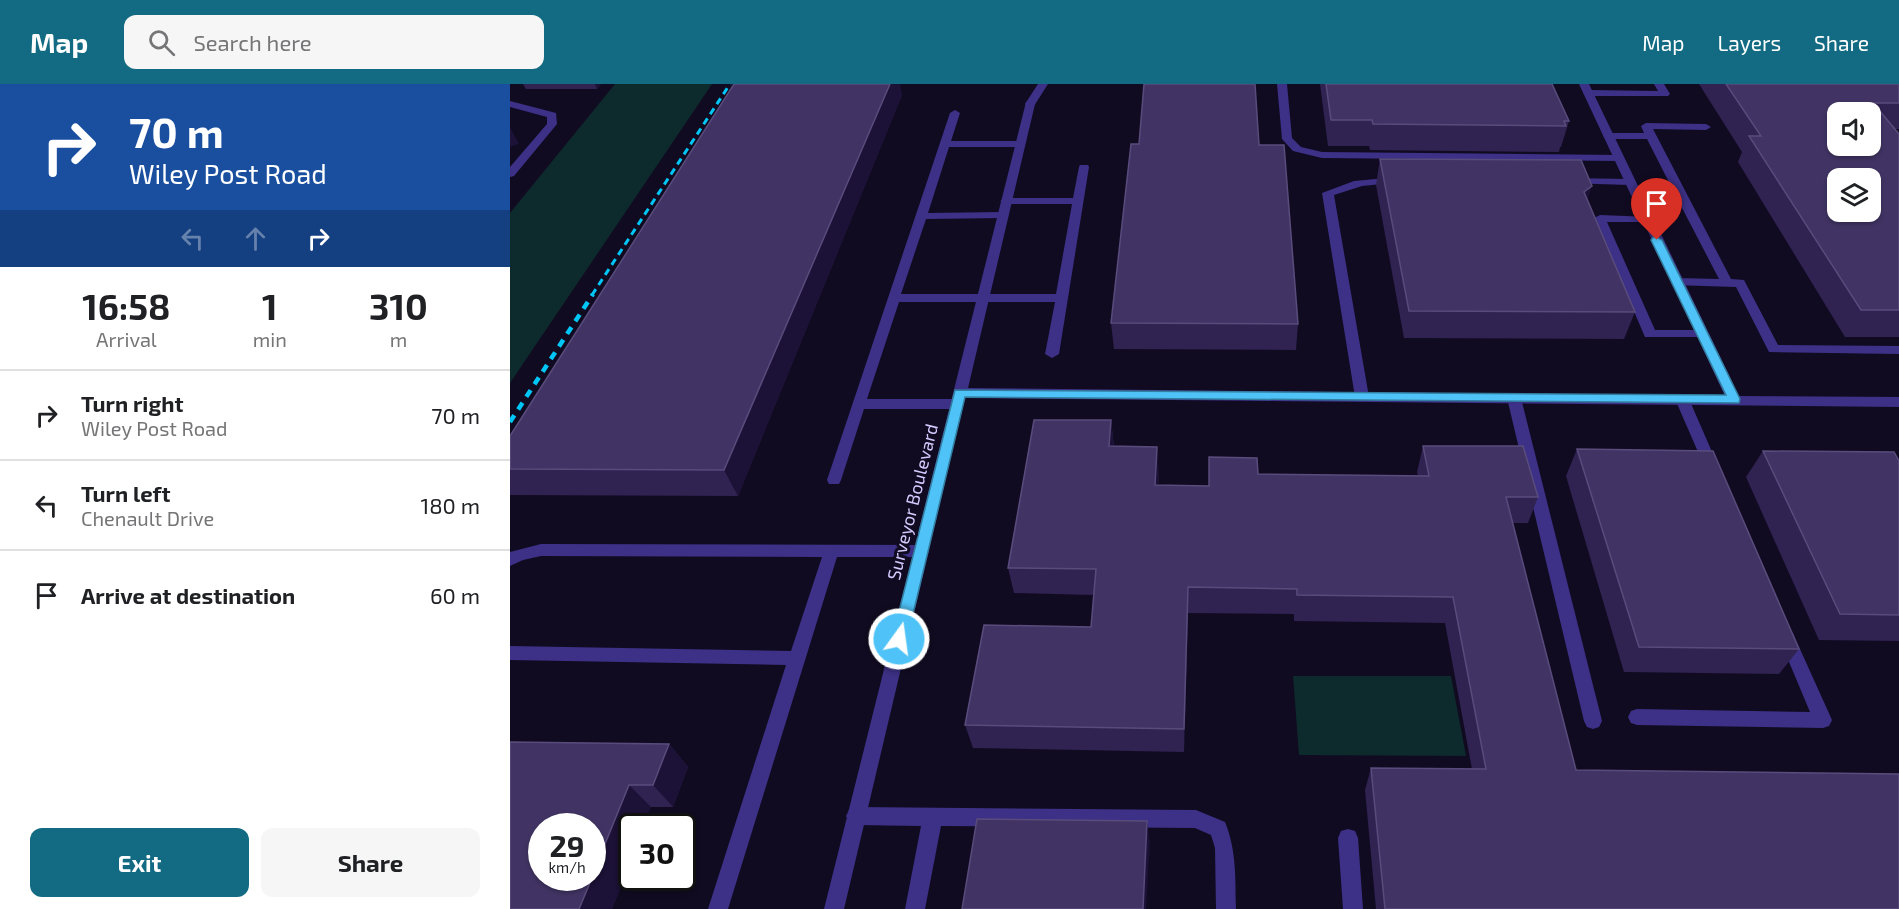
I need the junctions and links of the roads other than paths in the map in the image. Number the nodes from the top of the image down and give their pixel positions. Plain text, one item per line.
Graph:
1 (1043, 84) edge
2 (1282, 84) edge
3 (1659, 84) edge
4 (1586, 89) edge
5 (510, 104) edge
6 (955, 113) dead end
7 (1706, 127) dead end
8 (1608, 136) junction
9 (1651, 136) junction
10 (945, 144) junction
11 (1020, 144) junction
12 (1618, 158) junction
13 (1083, 167) dead end
14 (510, 174) edge
15 (1408, 180) edge
16 (1559, 181) edge
17 (1629, 182) junction
18 (1638, 199) junction
19 (1683, 199) junction
20 (1078, 201) junction
21 (1005, 208) junction
22 (922, 216) junction
23 (1647, 219) junction
24 (1677, 282) junction
25 (1727, 283) junction
26 (894, 298) junction
27 (982, 298) junction
28 (1062, 298) junction
29 (1703, 334) junction
30 (1899, 350) edge
31 (1052, 354) dead end
32 (1362, 397) junction
33 (958, 398) junction
34 (1514, 398) junction
35 (1682, 399) junction
36 (1734, 399) junction
37 (1899, 402) edge
38 (860, 405) junction
39 (834, 480) dead end
40 (1720, 484) edge
41 (921, 551) junction
42 (831, 552) junction
43 (510, 560) edge
44 (1780, 624) edge
45 (510, 653) edge
46 (797, 658) junction
47 (1636, 717) dead end
48 (1593, 721) dead end
49 (856, 816) junction
50 (933, 816) junction
51 (1348, 838) dead end
52 (718, 909) edge
53 (834, 909) edge
54 (915, 909) edge
55 (1226, 909) edge
56 (1353, 909) edge

1 - 11 street, Surveyor Boulevard
2 - 12 street
3 - 4 street
4 - 8 street
5 - 14 street
6 - 10 street
7 - 9 street
8 - 9 street
8 - 12 street
9 - 19 street
10 - 11 street
10 - 22 street
11 - 21 street, Surveyor Boulevard
12 - 17 street
13 - 20 street
15 - 32 street
16 - 17 street
17 - 18 street
18 - 19 street
18 - 23 street
19 - 25 street
20 - 21 street
20 - 28 street
21 - 22 street
21 - 27 street, Surveyor Boulevard
22 - 26 street
23 - 24 street
23 - 29 street
24 - 25 street
24 - 29 street
25 - 30 street
26 - 27 street
26 - 38 street
27 - 28 street
27 - 33 street, Surveyor Boulevard
28 - 31 street
29 - 36 street
32 - 33 street
32 - 34 street
33 - 38 street
33 - 41 street, Surveyor Boulevard
34 - 35 street
34 - 48 street
35 - 36 street
35 - 40 street
36 - 37 street
38 - 39 street
41 - 42 street
41 - 49 street, Surveyor Boulevard
42 - 43 street
42 - 46 street
44 - 47 street
45 - 46 street
46 - 52 street
49 - 50 street
49 - 53 street, Surveyor Boulevard
50 - 54 street
50 - 55 street
51 - 56 street

